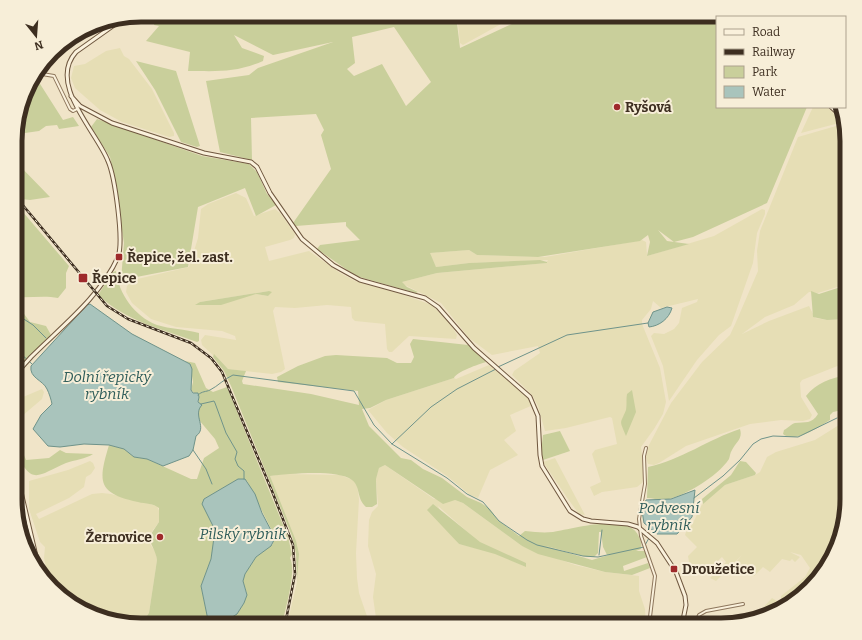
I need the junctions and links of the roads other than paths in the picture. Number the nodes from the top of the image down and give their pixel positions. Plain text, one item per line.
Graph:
1 (115, 25) edge
2 (43, 74) edge
3 (71, 96) junction
4 (80, 106) junction
5 (77, 109) junction
6 (22, 367) edge
7 (646, 448) dead end
8 (22, 491) edge
9 (640, 528) junction
10 (36, 555) edge
11 (743, 604) dead end
12 (650, 618) edge
13 (683, 618) edge
14 (698, 618) edge

1 - 3 street
2 - 5 street
3 - 4 street
3 - 5 street
4 - 5 street
4 - 9 street
5 - 6 street
7 - 9 street
8 - 10 street
9 - 12 street
9 - 13 street
11 - 14 street

